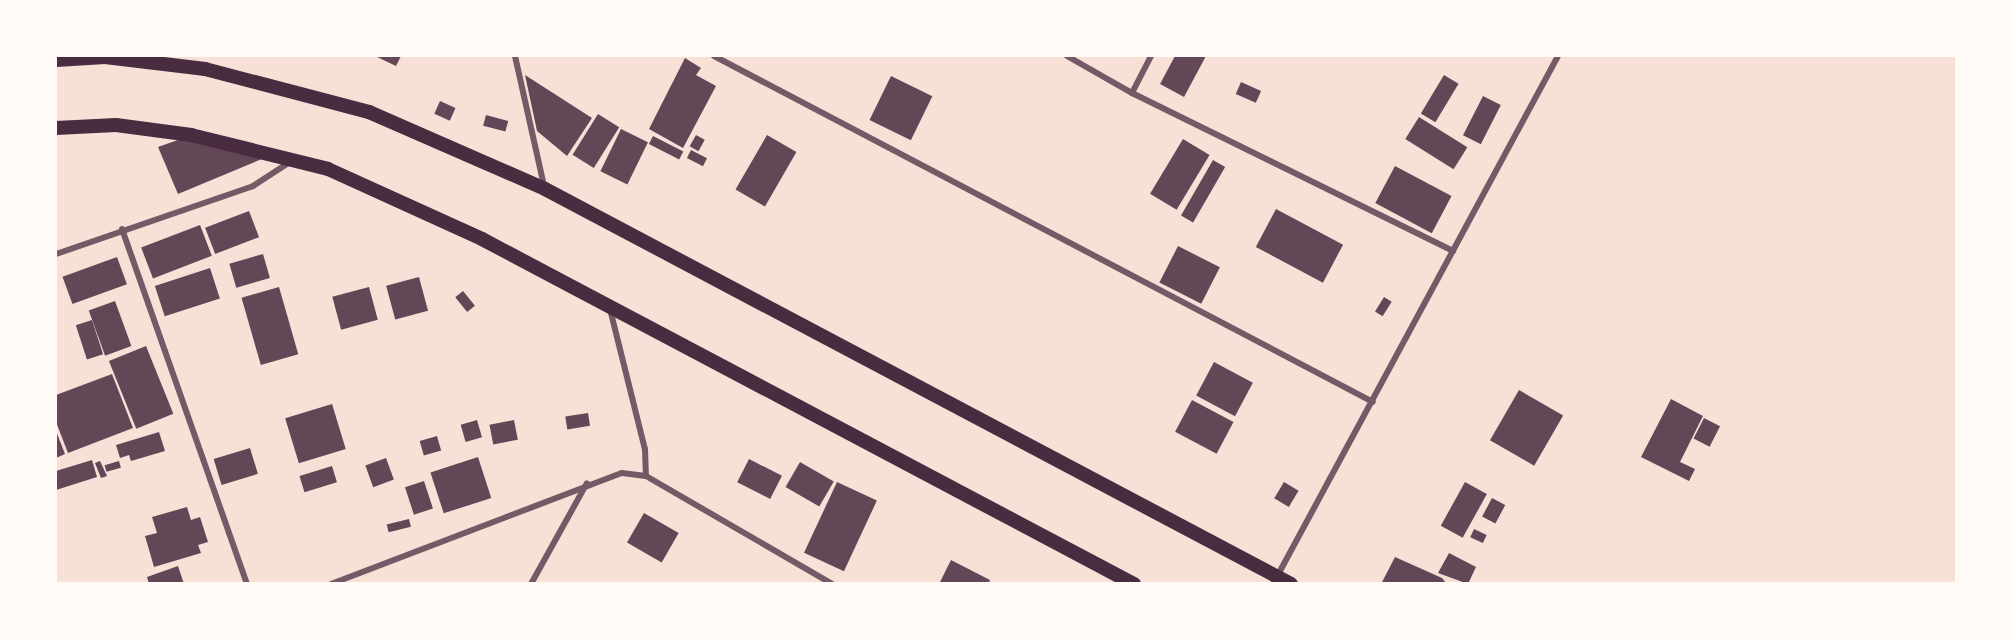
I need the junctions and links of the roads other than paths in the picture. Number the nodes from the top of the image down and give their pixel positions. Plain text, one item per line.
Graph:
1 (514, 56) edge
2 (714, 56) edge
3 (1067, 56) edge
4 (1151, 56) edge
5 (1558, 56) edge
6 (56, 60) edge
7 (1132, 93) junction
8 (56, 128) edge
9 (296, 158) junction
10 (544, 189) junction
11 (122, 229) junction
12 (1453, 251) junction
13 (56, 254) edge
14 (609, 306) junction
15 (1373, 402) junction
16 (646, 476) junction
17 (587, 482) junction
18 (1275, 580) edge
19 (247, 584) edge
20 (331, 584) edge
21 (531, 584) edge
22 (832, 584) edge
23 (1134, 584) edge
24 (1291, 584) edge

1 - 10 street
2 - 15 street
3 - 7 street
4 - 7 street
5 - 12 street
6 - 10 highway
7 - 12 street
8 - 9 highway
9 - 11 street
9 - 14 highway
10 - 18 highway
11 - 13 street
11 - 19 street
12 - 15 street
14 - 16 street
14 - 23 highway
15 - 18 street
16 - 17 street
16 - 22 street
17 - 20 street
17 - 21 street
18 - 24 highway

